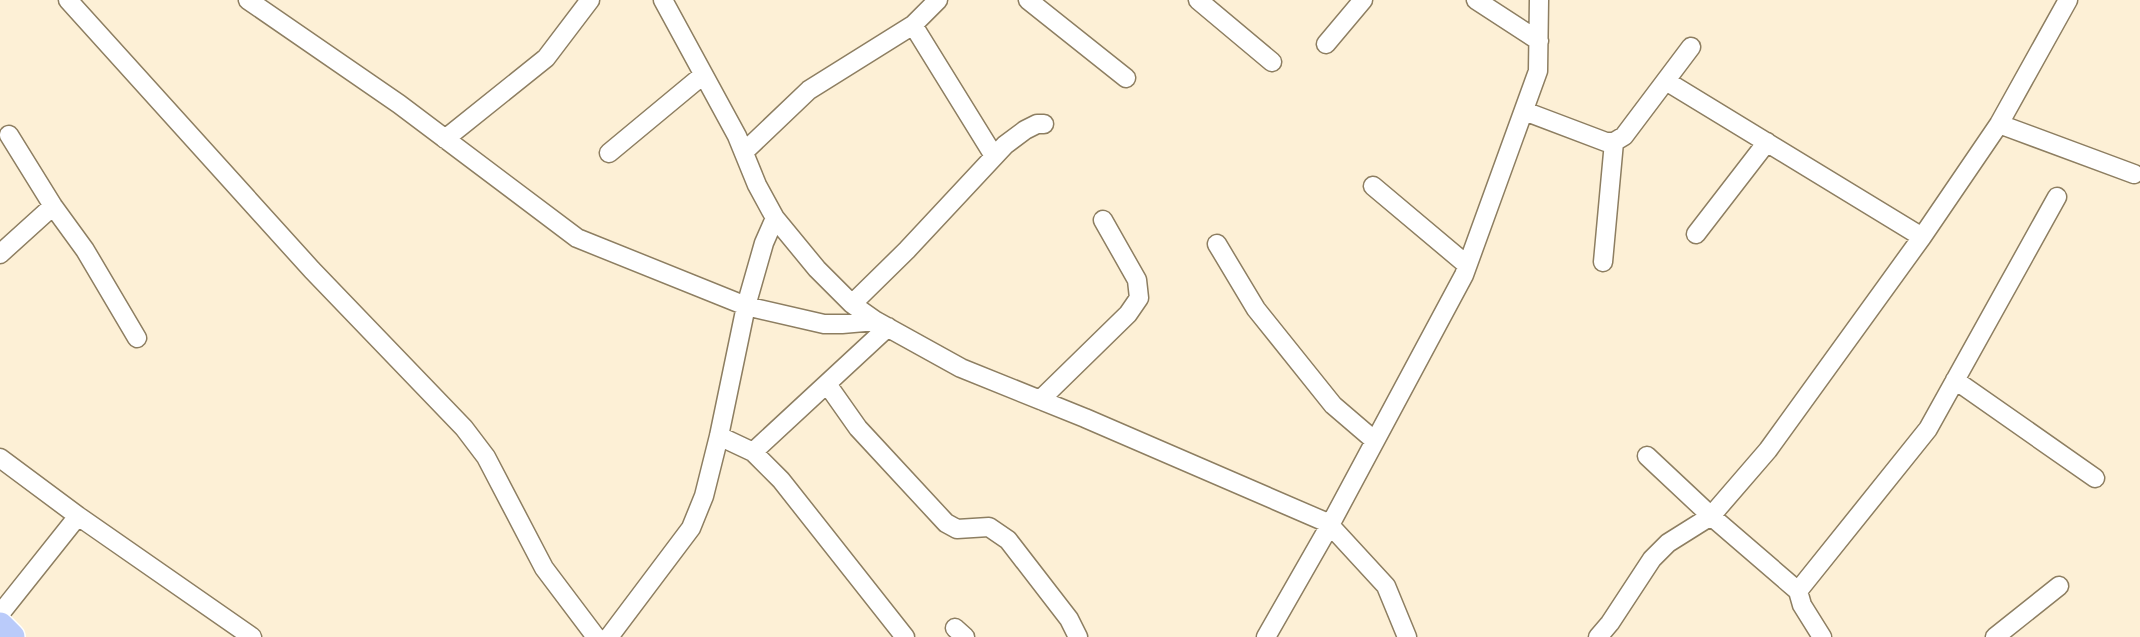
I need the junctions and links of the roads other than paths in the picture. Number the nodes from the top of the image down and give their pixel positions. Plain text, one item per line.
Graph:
1 (68, 0) edge
2 (248, 0) edge
3 (590, 0) edge
4 (663, 0) edge
5 (938, 0) edge
6 (1028, 0) edge
7 (1198, 0) edge
8 (1363, 0) edge
9 (1476, 0) edge
10 (2068, 0) edge
11 (1541, 2) edge
12 (913, 25) junction
13 (1539, 41) junction
14 (1326, 44) dead end
15 (1691, 47) dead end
16 (1272, 62) dead end
17 (703, 75) junction
18 (1126, 78) dead end
19 (1665, 81) junction
20 (1524, 111) junction
21 (1044, 124) dead end
22 (1999, 124) junction
23 (9, 135) dead end
24 (446, 139) junction
25 (1614, 142) junction
26 (1767, 142) junction
27 (744, 152) junction
28 (609, 153) dead end
29 (994, 156) junction
30 (2134, 174) dead end
31 (1373, 186) dead end
32 (2057, 197) dead end
33 (53, 206) junction
34 (775, 218) junction
35 (1103, 220) dead end
36 (1696, 234) dead end
37 (1922, 237) junction
38 (1217, 244) dead end
39 (0, 254) edge
40 (1603, 262) dead end
41 (1467, 266) junction
42 (852, 304) junction
43 (746, 306) junction
44 (882, 324) junction
45 (137, 338) dead end
46 (1955, 380) junction
47 (827, 384) junction
48 (1040, 400) junction
49 (719, 436) junction
50 (1375, 441) junction
51 (753, 452) junction
52 (1647, 456) dead end
53 (0, 458) edge
54 (2095, 478) dead end
55 (78, 516) junction
56 (1712, 516) junction
57 (1330, 525) junction
58 (2059, 586) dead end
59 (1798, 591) junction
60 (0, 614) edge
61 (0, 626) edge
62 (11, 637) edge
63 (252, 637) edge
64 (596, 637) edge
65 (609, 637) edge
66 (905, 637) edge
67 (1078, 637) edge
68 (1266, 637) edge
69 (1407, 637) edge
70 (1598, 637) edge
71 (1822, 637) edge
72 (1995, 637) edge

1 - 64 street
2 - 24 street
3 - 24 street
4 - 17 street
5 - 12 street
6 - 18 street
7 - 16 street
8 - 14 street
9 - 13 street
10 - 22 street
11 - 13 street
12 - 27 street
12 - 29 street
13 - 20 street
15 - 19 street
17 - 27 street
17 - 28 street
19 - 25 street
19 - 26 street
20 - 25 street
20 - 41 street
21 - 29 street
22 - 30 street
22 - 37 street
23 - 33 street
24 - 43 street
25 - 40 street
26 - 36 street
26 - 37 street
27 - 34 street
29 - 42 street
31 - 41 street
32 - 46 street
33 - 39 street
33 - 45 street
34 - 42 street
34 - 43 street
35 - 48 street
37 - 56 street
38 - 50 street
41 - 50 street
42 - 44 street
43 - 44 street
43 - 49 street
44 - 47 street
44 - 48 street
46 - 54 street
46 - 59 street
47 - 51 street
47 - 67 street
48 - 57 street
49 - 51 street
49 - 65 street
50 - 57 street
51 - 66 street
52 - 56 street
53 - 55 street
55 - 60 street
55 - 63 street
56 - 59 street
56 - 70 street
57 - 68 street
57 - 69 street
58 - 72 street
59 - 71 street
61 - 62 highway

